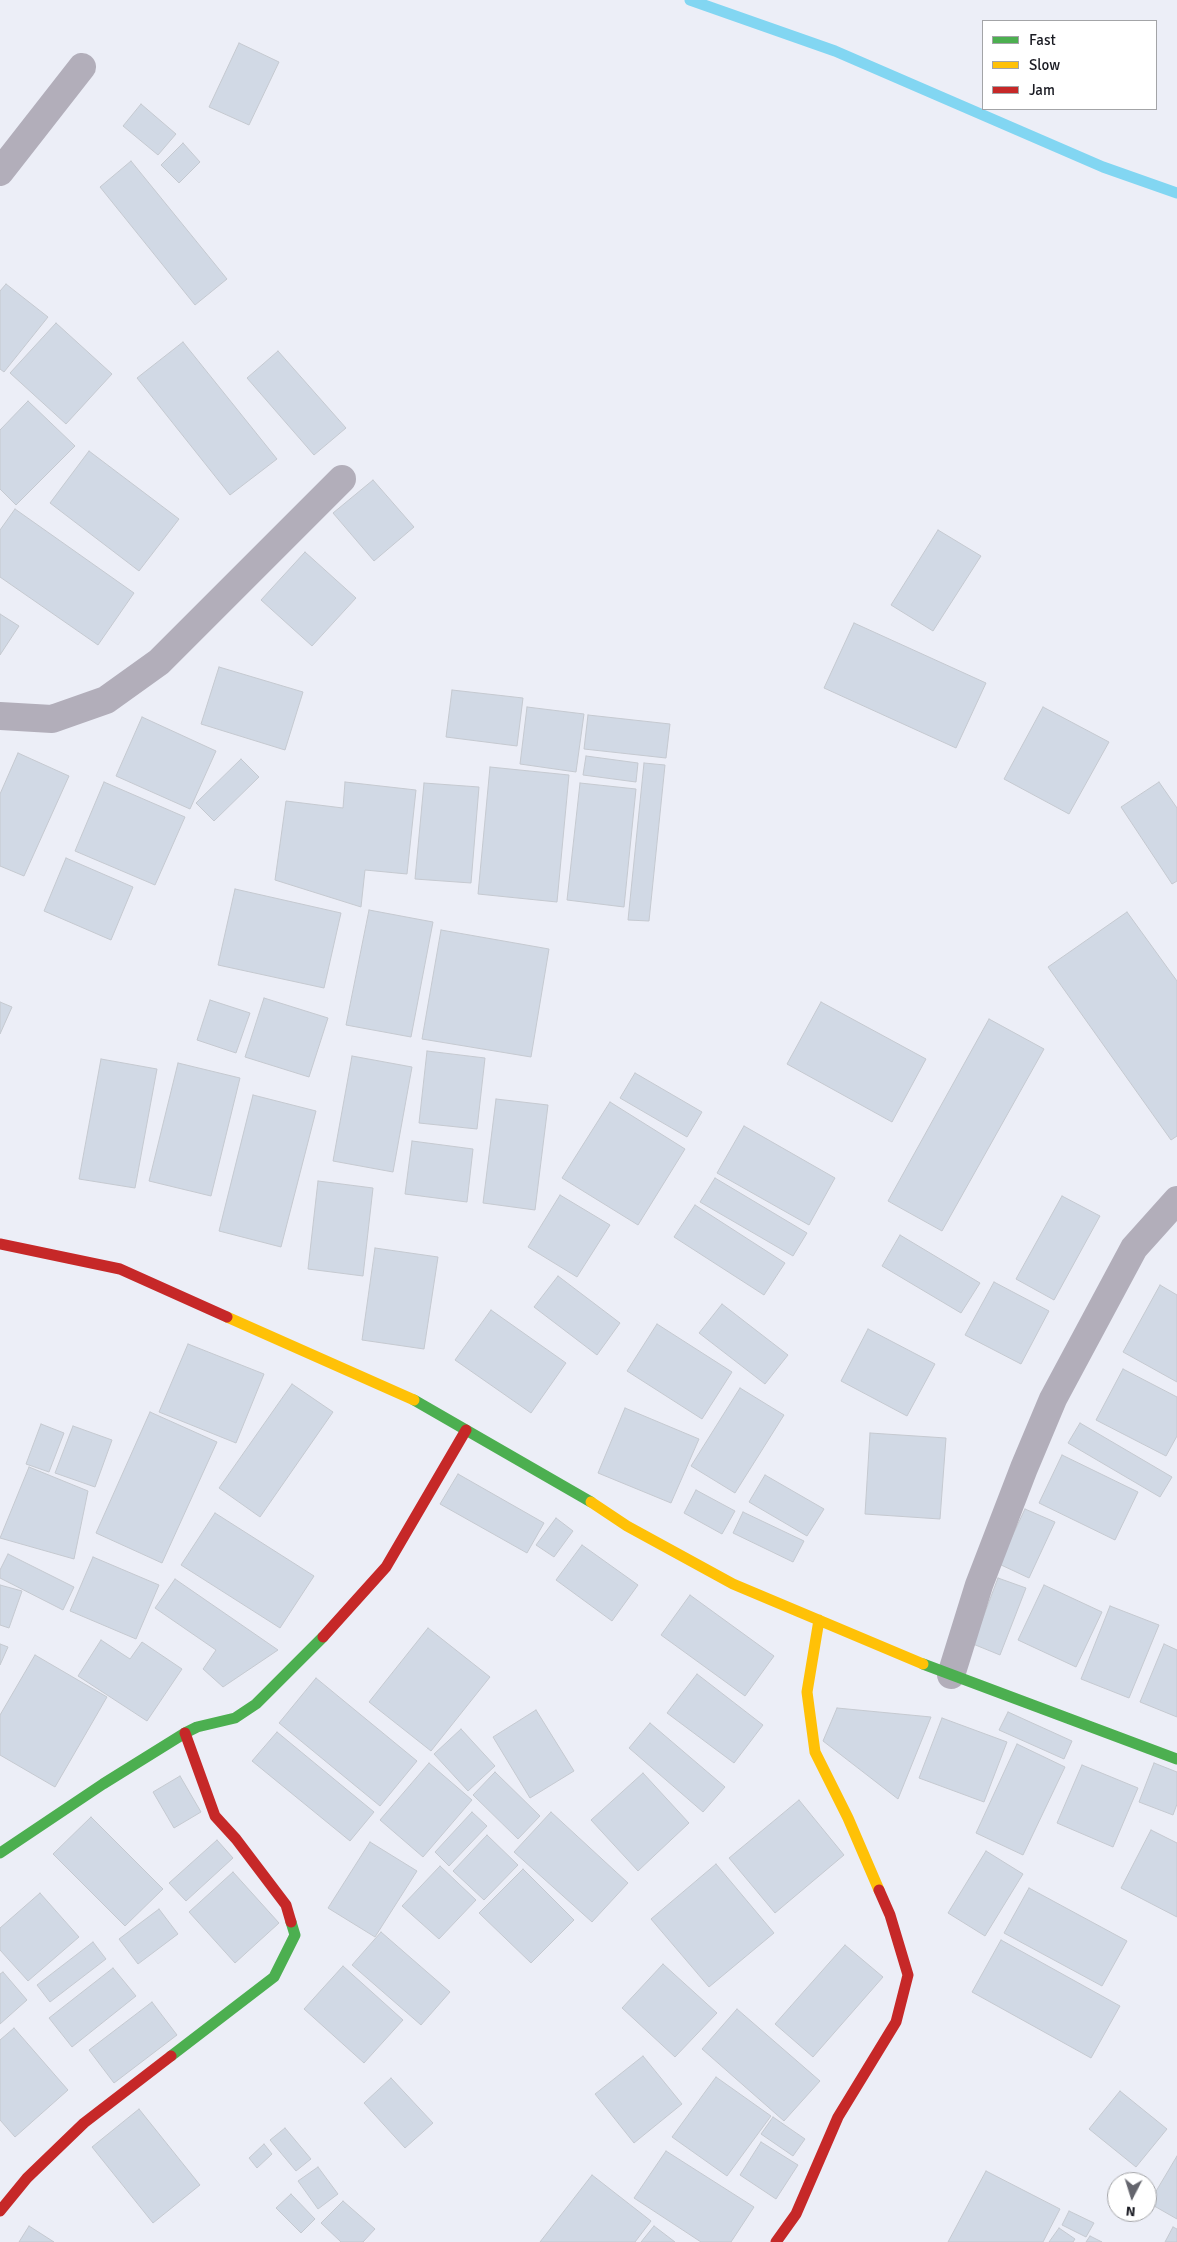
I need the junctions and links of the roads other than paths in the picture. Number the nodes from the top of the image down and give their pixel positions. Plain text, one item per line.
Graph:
1 (82, 67) dead end
2 (0, 172) edge
3 (342, 479) dead end
4 (0, 716) edge
5 (1177, 1200) edge
6 (0, 1244) edge
7 (466, 1430) junction
8 (819, 1620) junction
9 (951, 1674) junction
10 (186, 1733) junction
11 (1177, 1759) edge
12 (0, 1853) edge
13 (0, 2211) edge
14 (776, 2242) edge

1 - 2 street
3 - 4 street
5 - 9 street
6 - 7 street
7 - 8 street
7 - 10 street
8 - 9 street
8 - 14 street
9 - 11 street
10 - 12 street
10 - 13 street

